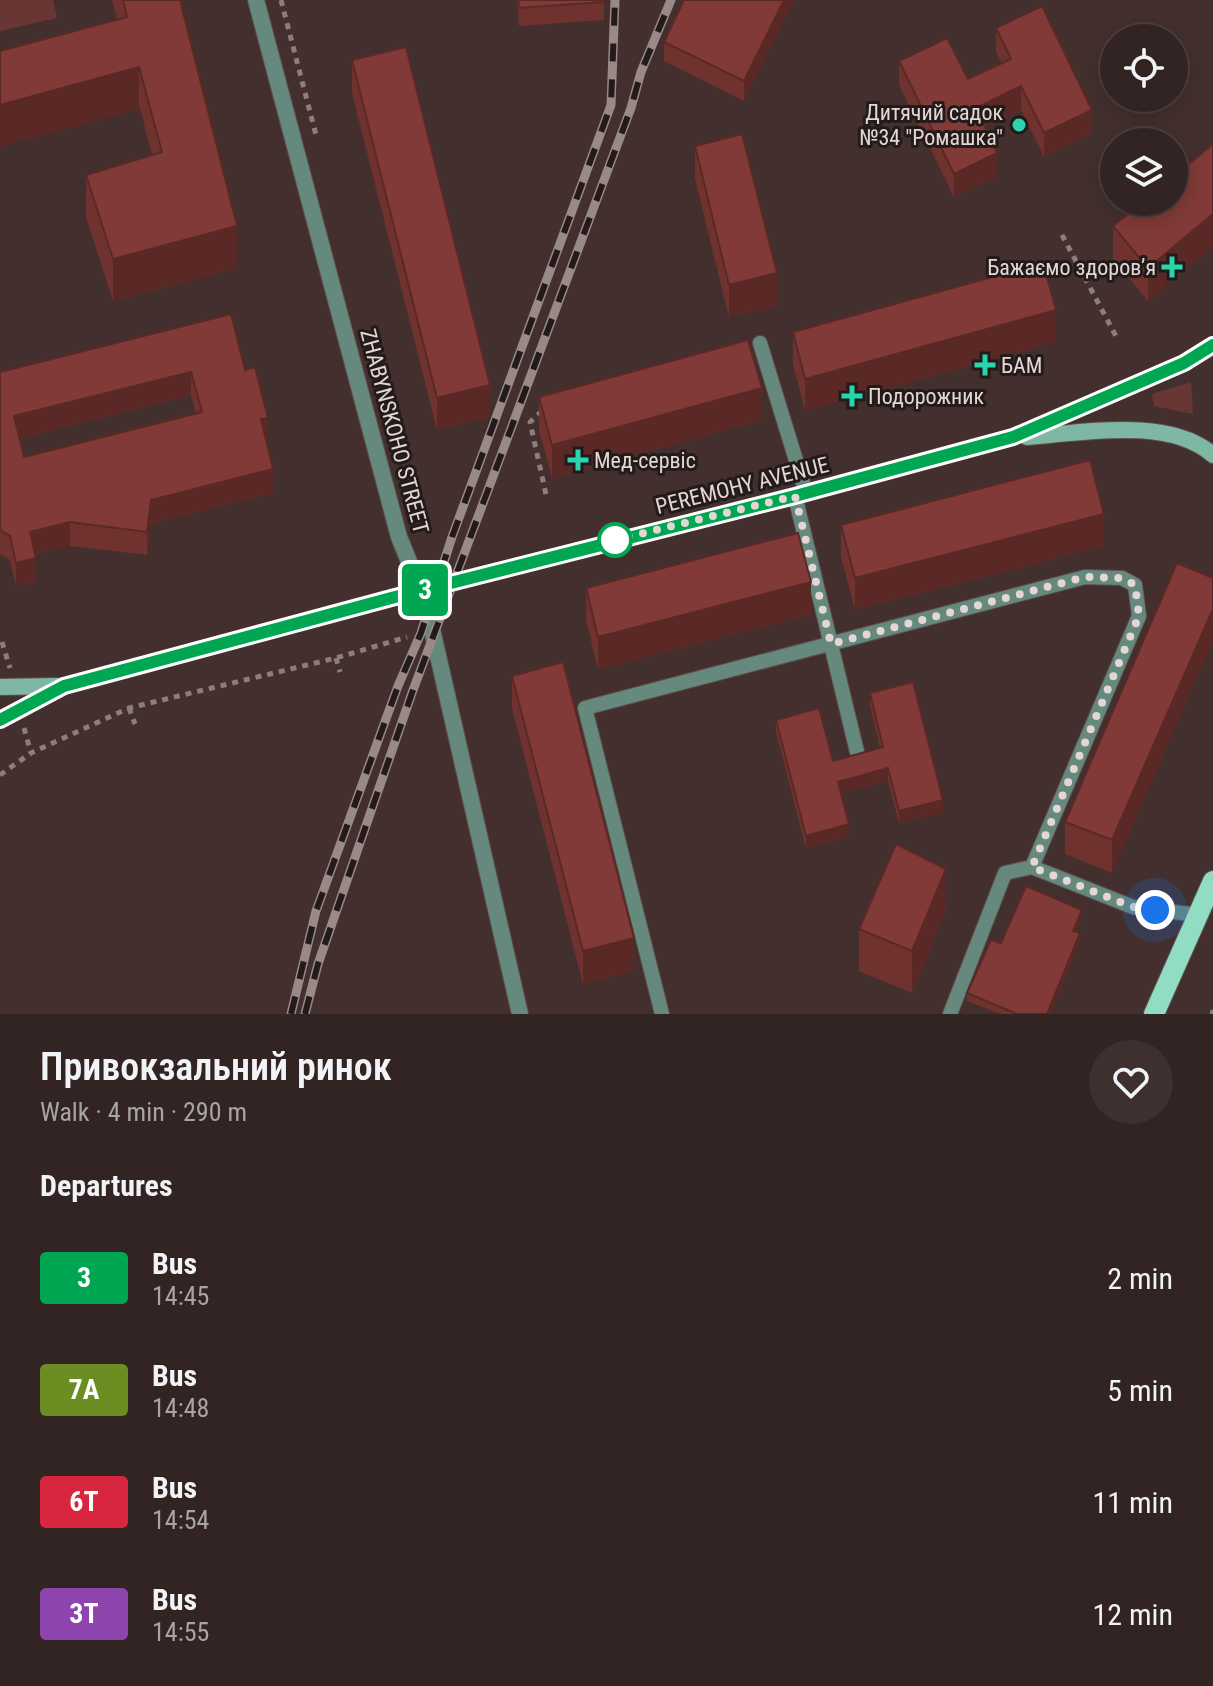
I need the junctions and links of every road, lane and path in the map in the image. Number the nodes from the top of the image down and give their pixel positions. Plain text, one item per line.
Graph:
1 (256, 0) edge
2 (1062, 235) dead end
3 (1118, 340) dead end
4 (760, 343) dead end
5 (1213, 345) edge
6 (548, 405) edge
7 (1013, 437) junction
8 (1213, 455) edge
9 (800, 494) junction
10 (547, 499) dead end
11 (421, 591) junction
12 (407, 637) dead end
13 (831, 644) junction
14 (336, 658) junction
15 (340, 672) dead end
16 (64, 686) junction
17 (0, 687) edge
18 (129, 708) junction
19 (0, 720) edge
20 (135, 724) dead end
21 (858, 756) edge
22 (0, 775) edge
23 (1032, 867) junction
24 (1213, 881) edge
25 (1205, 917) edge
26 (520, 1014) edge
27 (662, 1014) edge
28 (950, 1014) edge
29 (1154, 1014) edge

1 - 11 street, ZHABYNSKOHO STREET
2 - 3 path
4 - 9 lane
5 - 7 main road, PEREMOHY AVENUE
6 - 10 path
7 - 8 main road, PEREMOHY AVENUE
7 - 9 main road, PEREMOHY AVENUE
9 - 11 main road, PEREMOHY AVENUE
9 - 13 lane
11 - 16 main road, PEREMOHY AVENUE
11 - 26 street, ZHABYNSKOHO STREET
12 - 14 path
13 - 21 lane
13 - 23 lane
13 - 27 lane
14 - 15 path
14 - 18 path
16 - 17 main road, PEREMOHY AVENUE
16 - 19 main road, PEREMOHY AVENUE
18 - 20 path
18 - 22 path
23 - 25 lane
23 - 28 lane
24 - 25 main road
25 - 29 main road

